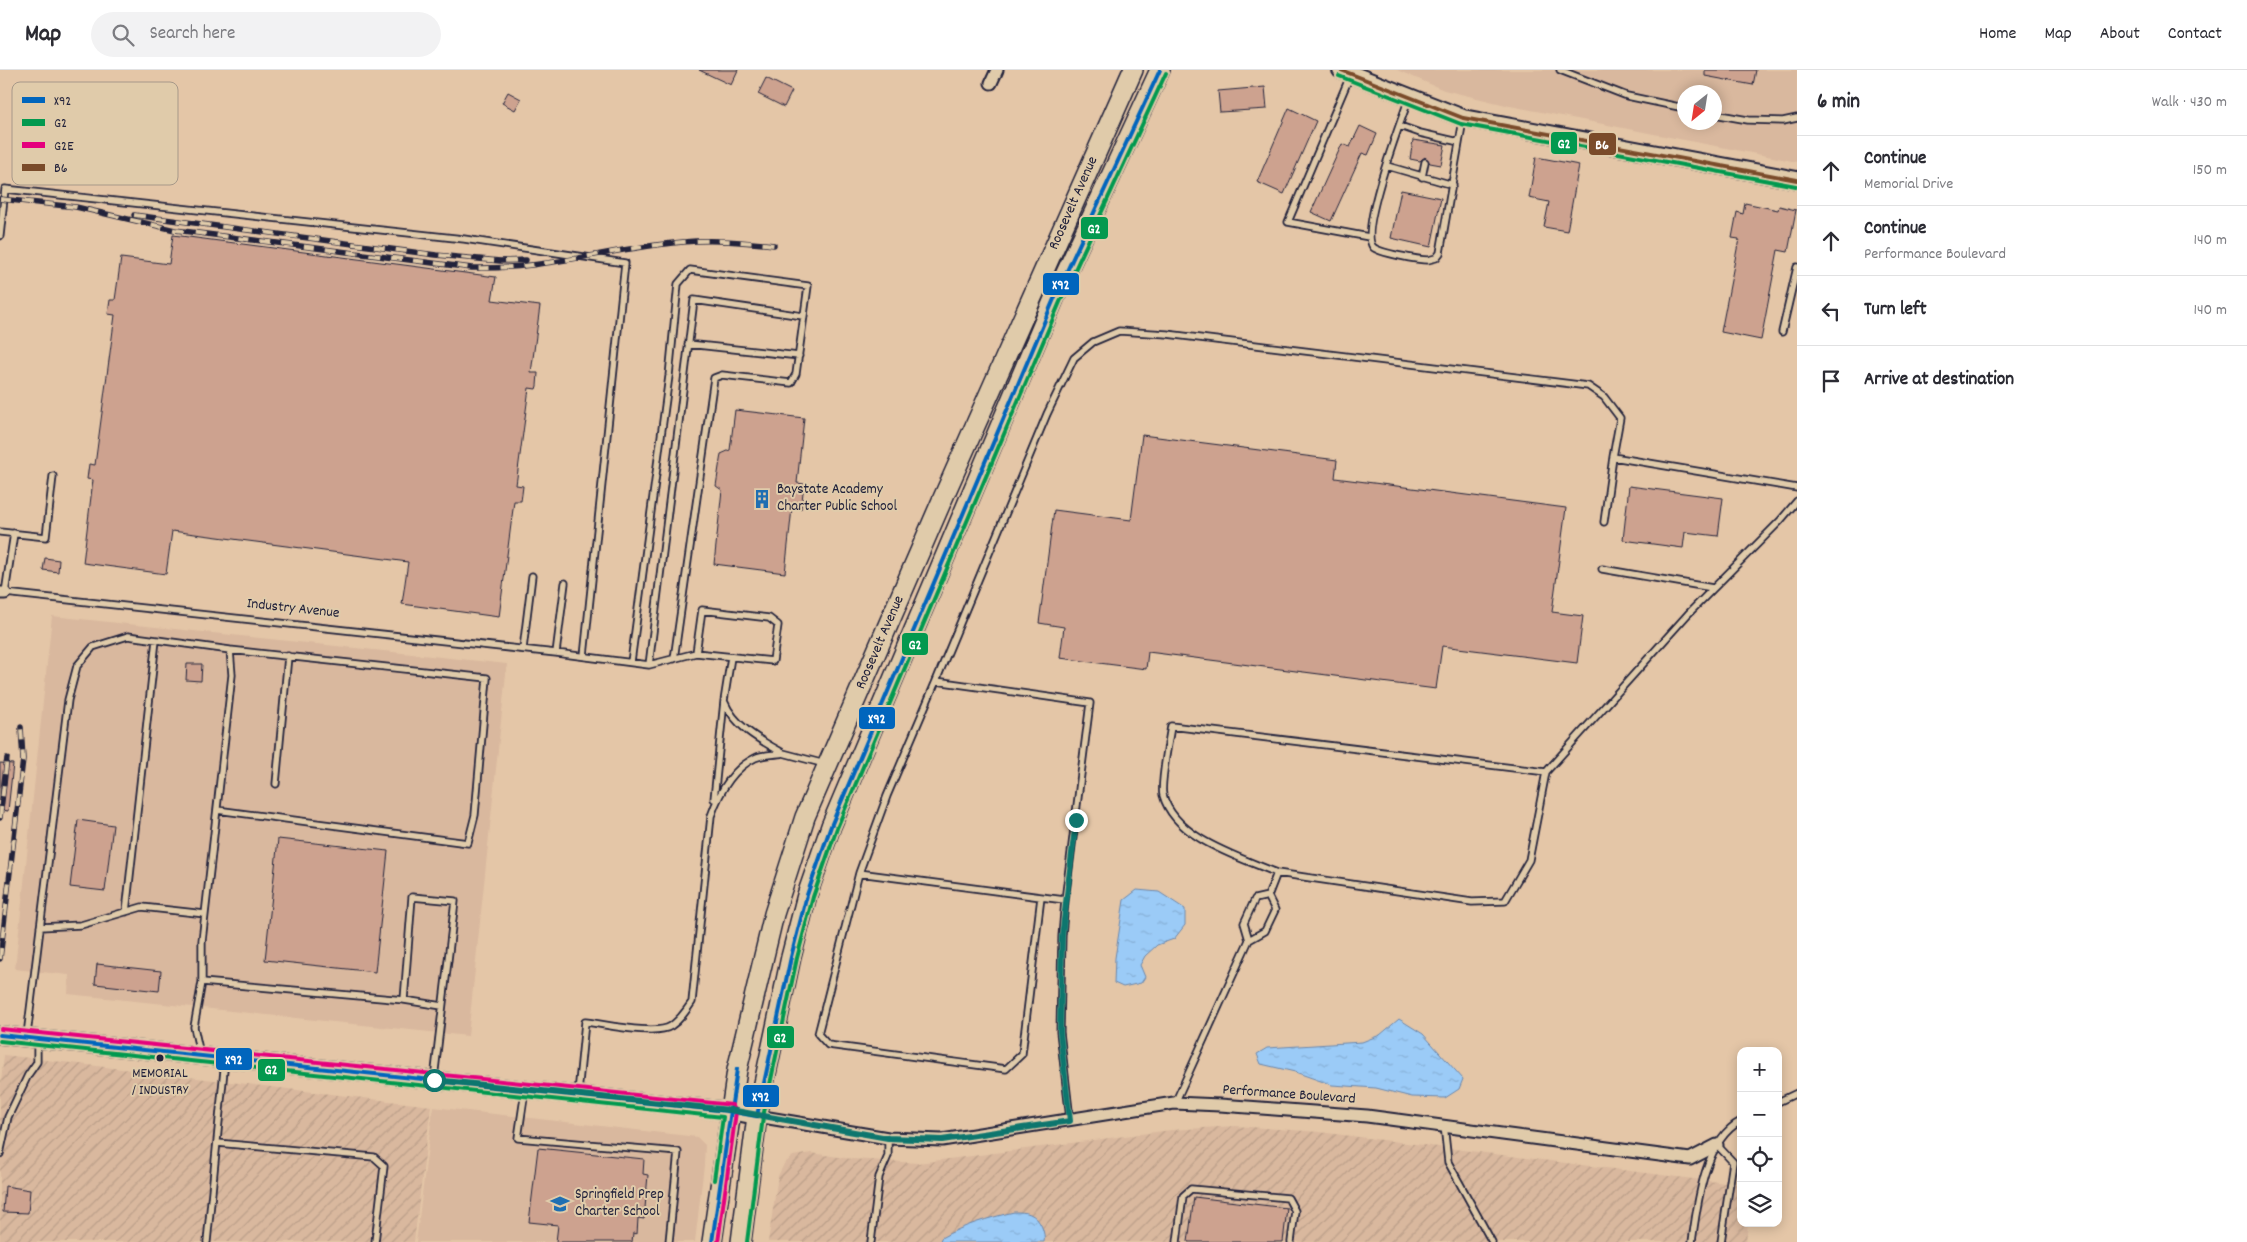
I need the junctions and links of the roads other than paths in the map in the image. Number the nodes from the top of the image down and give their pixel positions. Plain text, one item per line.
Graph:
1 (997, 70) edge
2 (1133, 70) edge
3 (1160, 70) edge
4 (1560, 70) edge
5 (1346, 72) edge
6 (991, 83) dead end
7 (1409, 98) junction
8 (1677, 107) edge
9 (1722, 115) edge
10 (1463, 118) junction
11 (1797, 118) edge
12 (1400, 126) junction
13 (1459, 142) junction
14 (1425, 162) dead end
15 (1387, 166) junction
16 (1422, 177) junction
17 (1797, 180) edge
18 (1453, 185) junction
19 (0, 236) edge
20 (1369, 237) junction
21 (1797, 267) edge
22 (803, 316) junction
23 (1782, 332) dead end
24 (688, 344) junction
25 (799, 356) junction
26 (1613, 457) junction
27 (53, 476) dead end
28 (1797, 488) edge
29 (1797, 501) edge
30 (1604, 522) dead end
31 (0, 532) edge
32 (14, 533) junction
33 (1602, 569) dead end
34 (532, 576) dead end
35 (565, 583) dead end
36 (1714, 588) junction
37 (2, 593) edge
38 (156, 640) junction
39 (523, 649) junction
40 (230, 650) junction
41 (696, 652) junction
42 (556, 653) junction
43 (288, 656) junction
44 (584, 656) junction
45 (731, 656) junction
46 (674, 659) junction
47 (631, 662) junction
48 (649, 665) junction
49 (936, 681) junction
50 (724, 701) junction
51 (783, 754) junction
52 (827, 764) junction
53 (1546, 772) junction
54 (276, 784) dead end
55 (217, 810) junction
56 (713, 811) junction
57 (1277, 872) junction
58 (859, 873) junction
59 (1041, 896) junction
60 (1268, 896) junction
61 (1065, 900) junction
62 (126, 912) junction
63 (205, 914) junction
64 (40, 927) junction
65 (1250, 940) junction
66 (202, 982) junction
67 (404, 1000) junction
68 (442, 1006) junction
69 (0, 1035) edge
70 (32, 1038) junction
71 (200, 1055) junction
72 (225, 1058) junction
73 (434, 1080) junction
74 (525, 1088) junction
75 (1797, 1092) edge
76 (578, 1094) junction
77 (1782, 1100) edge
78 (1174, 1104) junction
79 (730, 1110) junction
80 (757, 1116) junction
81 (1070, 1121) junction
82 (1737, 1123) edge
83 (1444, 1125) junction
84 (888, 1138) junction
85 (217, 1143) junction
86 (1717, 1145) junction
87 (0, 1154) edge
88 (207, 1242) edge
89 (375, 1242) edge
90 (669, 1242) edge
91 (712, 1242) edge
92 (741, 1242) edge
93 (870, 1242) edge
94 (1177, 1242) edge
95 (1291, 1242) edge
96 (1492, 1242) edge
97 (1692, 1242) edge
98 (1721, 1242) edge

1 - 6 street
2 - 52 main road, Roosevelt Avenue
3 - 80 main road, Roosevelt Avenue
4 - 8 lane
5 - 7 street
5 - 20 lane
7 - 10 street
7 - 12 lane
9 - 11 lane
10 - 13 lane
10 - 17 street
12 - 13 lane
12 - 15 lane
13 - 18 lane
14 - 16 lane
15 - 16 lane
15 - 20 lane
16 - 18 lane
18 - 20 lane
19 - 44 lane
21 - 23 lane
22 - 24 lane
22 - 25 lane
22 - 47 lane
24 - 25 lane
24 - 48 lane
25 - 46 lane
26 - 28 lane
26 - 30 lane
26 - 49 lane
27 - 32 lane
29 - 36 lane
31 - 32 lane
32 - 37 lane
33 - 36 lane
34 - 39 lane
35 - 42 lane
36 - 53 lane
37 - 39 lane, Industry Avenue
38 - 40 lane
38 - 62 lane
38 - 64 lane
39 - 42 lane, Industry Avenue
40 - 43 lane
40 - 55 lane
41 - 45 lane
41 - 45 lane
41 - 46 lane
42 - 44 lane, Industry Avenue
43 - 54 lane
43 - 55 lane
44 - 47 lane, Industry Avenue
45 - 50 lane
46 - 48 lane
47 - 48 lane, Industry Avenue
49 - 58 lane
49 - 61 lane
50 - 51 lane
50 - 56 lane
51 - 52 lane
51 - 56 lane
52 - 79 main road, Roosevelt Avenue
53 - 57 lane
53 - 57 lane
55 - 63 lane
56 - 76 lane
57 - 60 lane
58 - 59 lane
58 - 59 lane
59 - 61 lane
60 - 65 lane
60 - 65 lane
61 - 81 lane
62 - 63 lane
62 - 64 lane
63 - 66 lane
64 - 70 lane
65 - 78 lane
66 - 67 lane
66 - 71 lane
67 - 68 lane
67 - 68 lane
68 - 73 lane
69 - 70 street
70 - 71 street
70 - 87 lane
71 - 72 street
72 - 73 street
72 - 85 lane
73 - 74 street
74 - 76 street
74 - 90 lane
75 - 77 lane
76 - 79 street
78 - 81 street, Performance Boulevard
78 - 83 street, Performance Boulevard
79 - 80 street
79 - 91 main road, Roosevelt Avenue
80 - 84 street, Performance Boulevard
80 - 92 main road, Roosevelt Avenue
81 - 84 street, Performance Boulevard
82 - 86 lane
83 - 86 street, Performance Boulevard
83 - 96 lane
84 - 93 lane
85 - 88 lane
85 - 89 lane
86 - 97 lane
86 - 98 lane
94 - 95 lane

